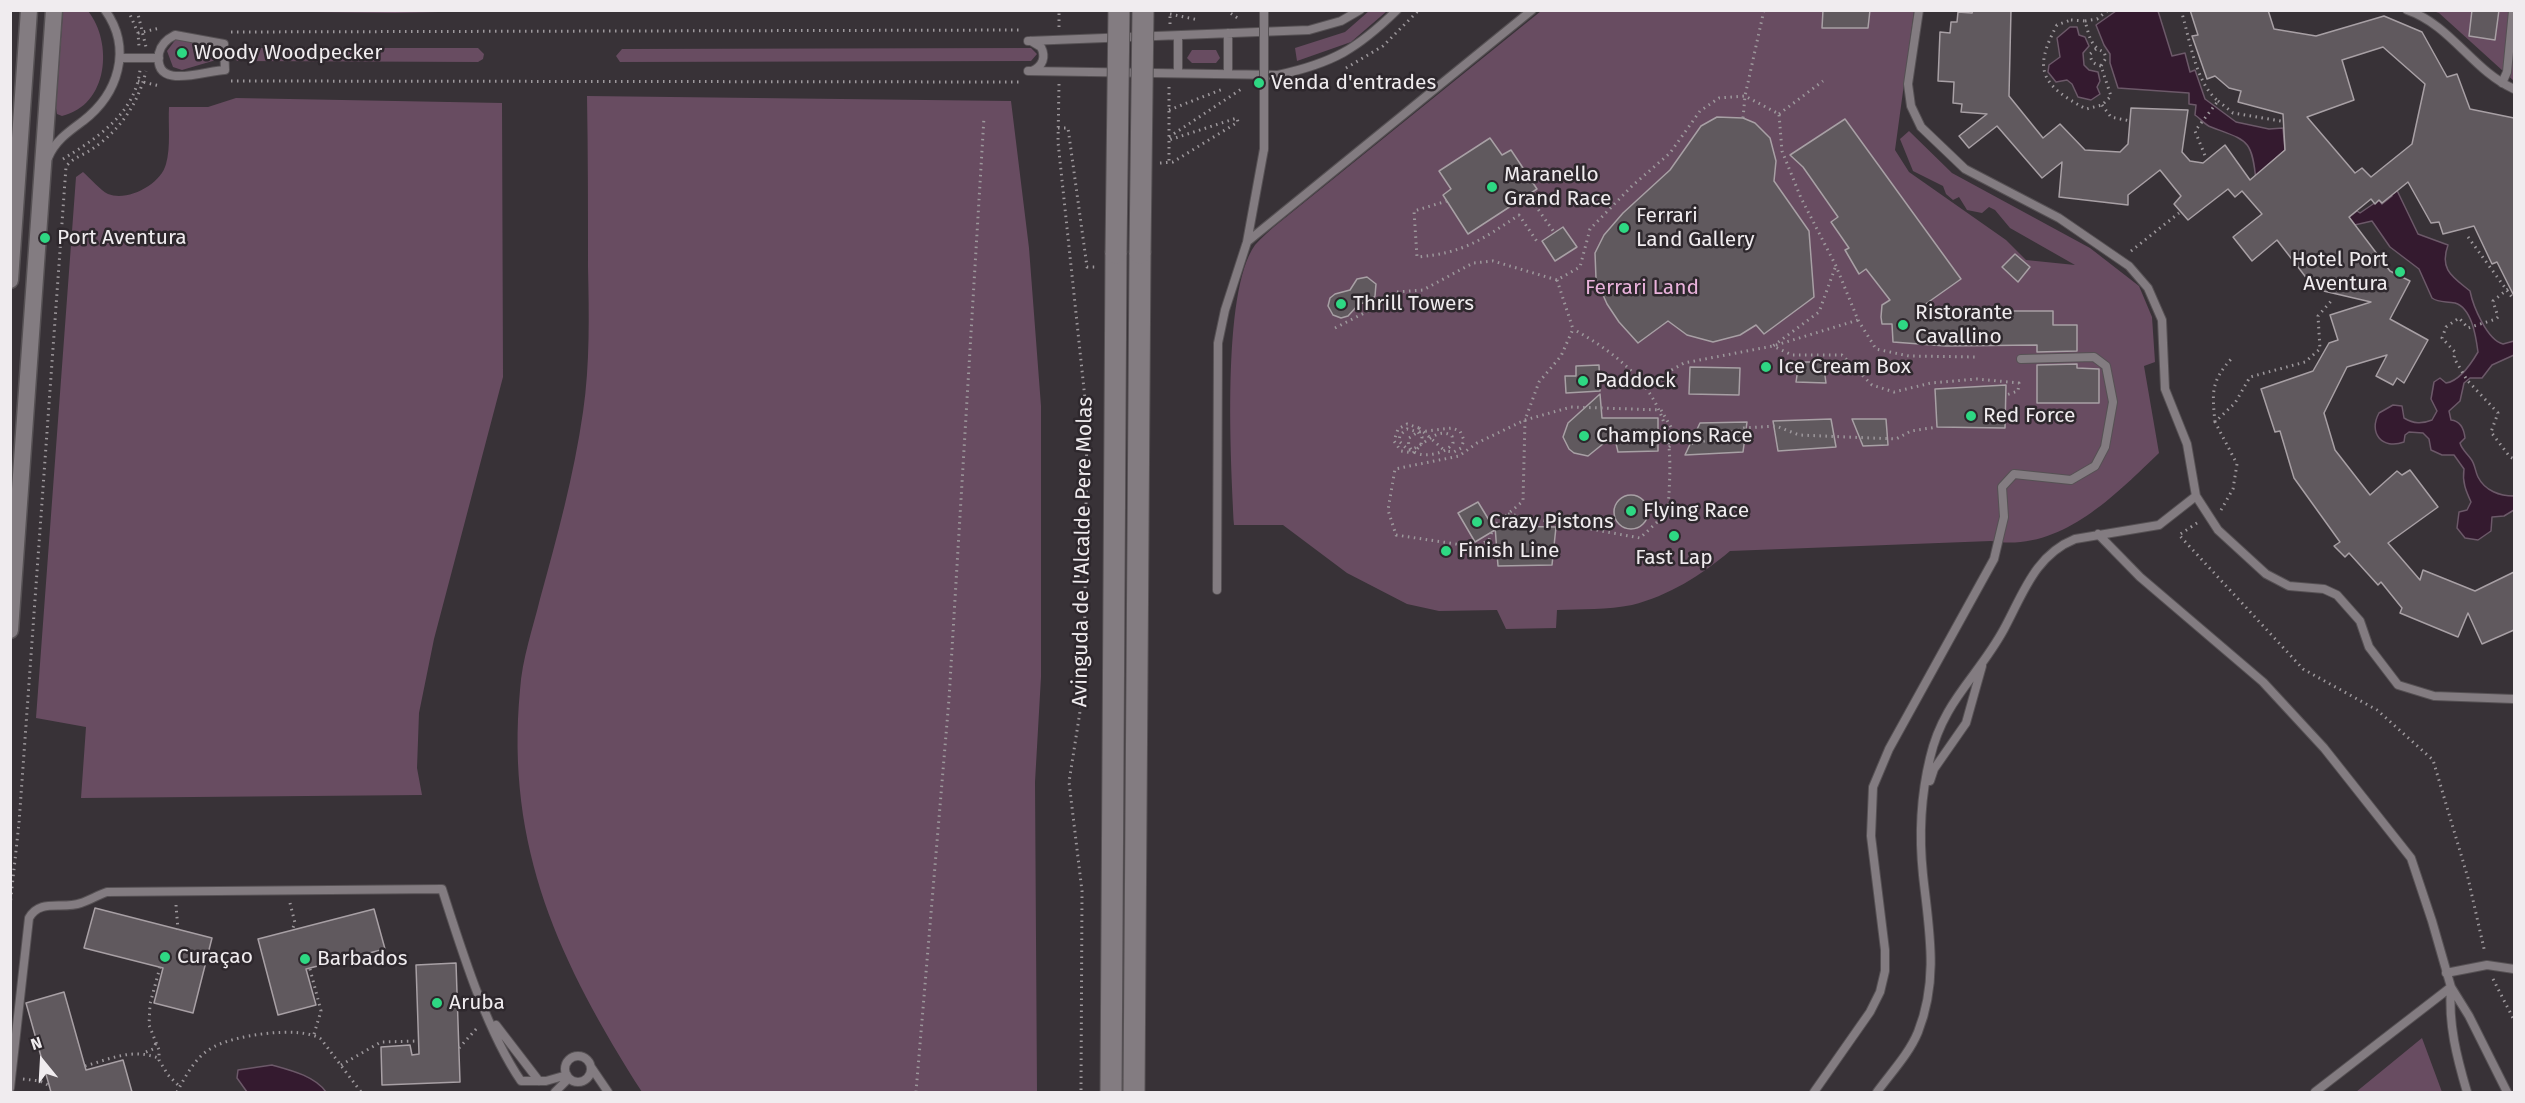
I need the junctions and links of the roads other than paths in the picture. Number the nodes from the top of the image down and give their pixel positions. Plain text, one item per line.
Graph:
1 (29, 10) edge
2 (54, 10) edge
3 (105, 10) edge
4 (1119, 10) edge
5 (1143, 10) edge
6 (1264, 10) edge
7 (1360, 10) edge
8 (1397, 10) edge
9 (1532, 10) edge
10 (1919, 10) edge
11 (2407, 10) edge
12 (2513, 11) edge
13 (2429, 15) edge
14 (1228, 33) junction
15 (1178, 36) junction
16 (121, 58) junction
17 (159, 58) junction
18 (1174, 73) junction
19 (1228, 74) junction
20 (10, 75) edge
21 (2502, 83) junction
22 (2514, 89) edge
23 (23, 98) junction
24 (42, 172) junction
25 (1247, 242) junction
26 (10, 280) edge
27 (2021, 359) dead end
28 (2196, 496) junction
29 (2098, 534) junction
30 (1217, 590) dead end
31 (10, 630) edge
32 (1984, 660) junction
33 (2514, 699) edge
34 (1924, 796) junction
35 (2514, 969) edge
36 (2446, 973) junction
37 (2451, 987) junction
38 (488, 1016) junction
39 (591, 1067) junction
40 (12, 1078) edge
41 (569, 1078) junction
42 (539, 1081) junction
43 (10, 1088) edge
44 (555, 1092) edge
45 (579, 1092) edge
46 (608, 1092) edge
47 (1111, 1092) edge
48 (1134, 1092) edge
49 (1814, 1092) edge
50 (1877, 1092) edge
51 (2315, 1092) edge
52 (2467, 1092) edge
53 (2507, 1092) edge

1 - 23 street
2 - 24 street
3 - 16 lane
4 - 47 street, Avinguda de l'Alcalde Pere Molas, bridge
5 - 48 street, bridge
6 - 25 lane, bridge
7 - 14 lane
8 - 19 lane
9 - 25 lane
10 - 28 lane
11 - 13 lane
12 - 21 lane
13 - 21 lane
14 - 15 lane
14 - 19 lane
15 - 18 lane
15 - 18 lane
16 - 17 lane
16 - 24 lane
17 - 17 lane
18 - 19 lane
20 - 23 street
21 - 22 lane
23 - 26 street
24 - 31 street
25 - 30 lane
27 - 49 lane
28 - 29 lane
28 - 33 lane
29 - 32 lane
29 - 36 lane
32 - 34 lane
32 - 34 lane
34 - 50 lane
35 - 36 lane
36 - 37 lane
37 - 51 lane
37 - 52 lane
37 - 53 lane
38 - 40 lane
38 - 42 lane
38 - 42 lane
39 - 41 lane
39 - 41 lane
39 - 46 lane
40 - 43 lane
41 - 42 lane
41 - 44 lane
41 - 45 lane

